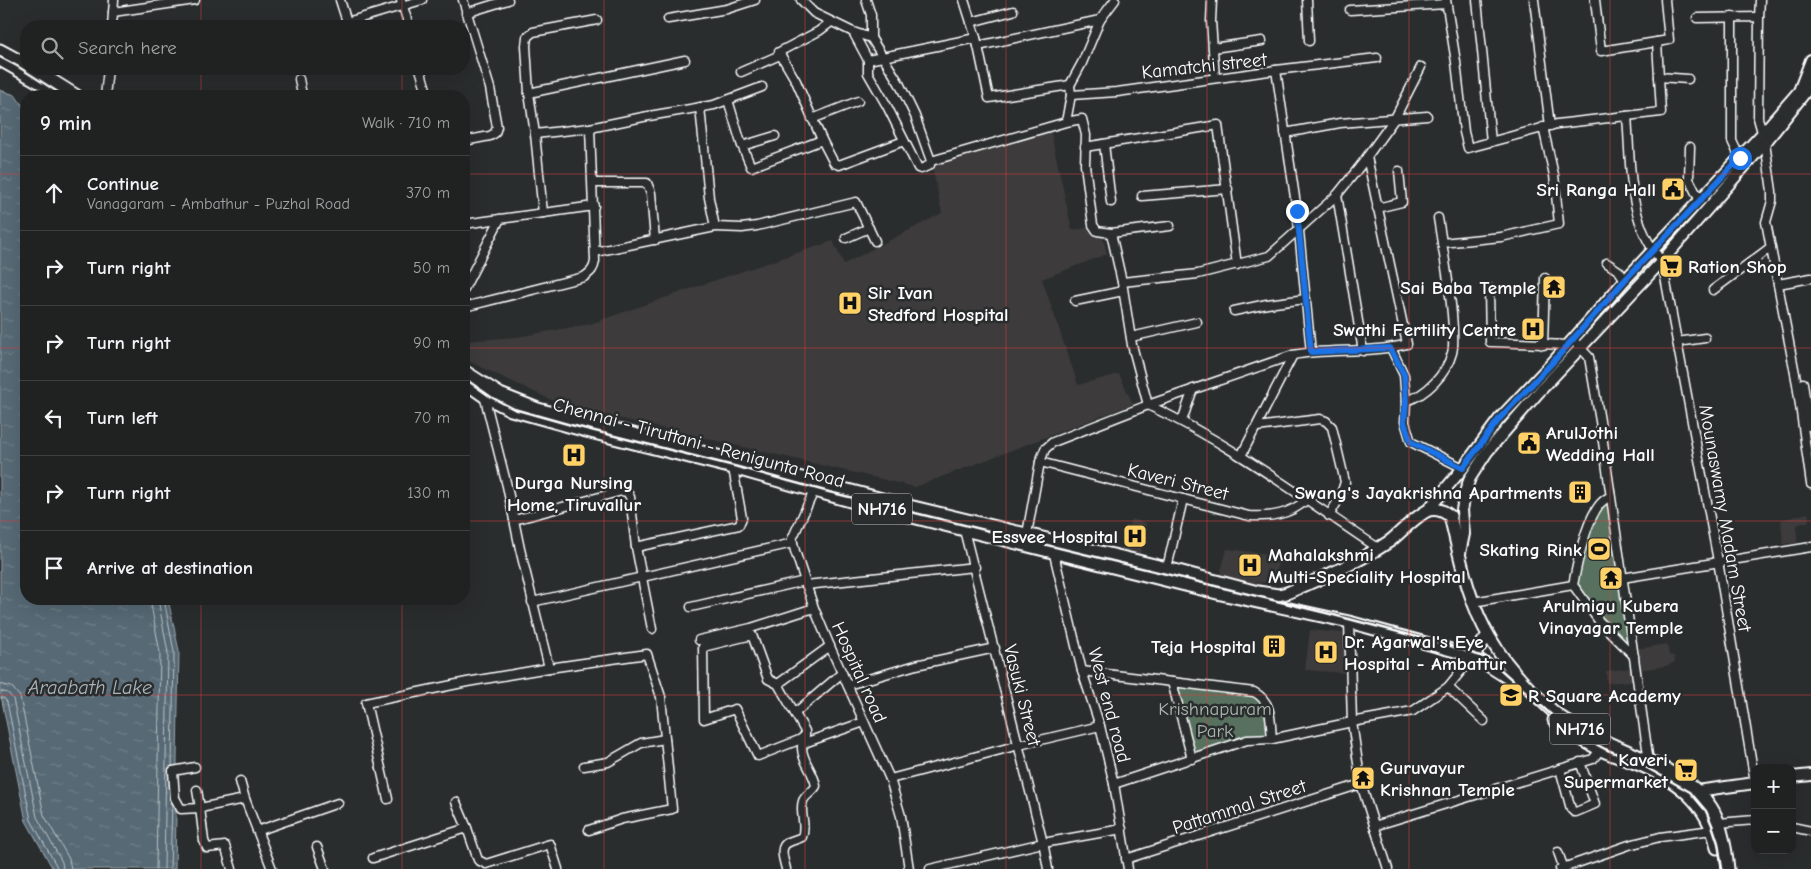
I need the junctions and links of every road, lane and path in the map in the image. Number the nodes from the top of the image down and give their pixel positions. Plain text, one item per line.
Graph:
1 (114, 0) edge
2 (195, 0) edge
3 (340, 0) edge
4 (422, 0) edge
5 (463, 0) edge
6 (508, 0) edge
7 (755, 0) edge
8 (801, 0) edge
9 (866, 0) edge
10 (964, 0) edge
11 (1114, 0) edge
12 (1212, 0) edge
13 (1307, 0) edge
14 (1477, 0) edge
15 (1534, 0) edge
16 (1595, 0) edge
17 (1665, 0) edge
18 (1760, 0) edge
19 (1446, 2) edge
20 (402, 3) edge
21 (1014, 10) dead end
22 (1350, 10) dead end
23 (113, 12) junction
24 (466, 12) junction
25 (1732, 17) junction
26 (1759, 17) junction
27 (1697, 18) dead end
28 (668, 19) dead end
29 (112, 20) edge
30 (346, 20) edge
31 (353, 20) edge
32 (407, 20) edge
33 (469, 20) edge
34 (597, 20) dead end
35 (1100, 20) junction
36 (831, 22) junction
37 (971, 22) junction
38 (470, 23) edge
39 (853, 32) junction
40 (871, 38) junction
41 (1262, 41) dead end
42 (1309, 41) dead end
43 (977, 42) junction
44 (1657, 42) junction
45 (1213, 48) junction
46 (0, 50) edge
47 (780, 55) junction
48 (883, 58) junction
49 (1377, 58) dead end
50 (0, 60) edge
51 (685, 60) dead end
52 (868, 60) junction
53 (1811, 60) edge
54 (20, 61) edge
55 (1421, 67) dead end
56 (1276, 70) junction
57 (20, 71) edge
58 (741, 72) dead end
59 (26, 75) edge
60 (44, 75) edge
61 (107, 75) edge
62 (422, 75) edge
63 (1659, 77) junction
64 (1215, 78) junction
65 (299, 79) dead end
66 (1688, 79) dead end
67 (1070, 84) junction
68 (762, 87) dead end
69 (1810, 88) edge
70 (51, 90) edge
71 (67, 90) edge
72 (106, 90) edge
73 (300, 90) edge
74 (426, 90) edge
75 (529, 93) junction
76 (1071, 95) junction
77 (728, 100) junction
78 (858, 101) dead end
79 (700, 107) junction
80 (1427, 116) dead end
81 (1627, 116) junction
82 (1395, 118) junction
83 (812, 119) junction
84 (1066, 122) junction
85 (1547, 126) junction
86 (590, 128) junction
87 (1285, 133) junction
88 (536, 134) junction
89 (775, 136) dead end
90 (1764, 138) junction
91 (470, 140) edge
92 (822, 140) junction
93 (904, 141) junction
94 (1491, 142) junction
95 (1104, 144) junction
96 (742, 146) junction
97 (1084, 147) junction
98 (1690, 147) dead end
99 (1367, 157) junction
100 (1740, 158) junction
101 (931, 161) junction
102 (1399, 171) dead end
103 (593, 183) junction
104 (1228, 189) junction
105 (1337, 195) junction
106 (1142, 196) dead end
107 (1700, 201) junction
108 (1110, 202) dead end
109 (594, 206) junction
110 (1377, 208) junction
111 (543, 213) junction
112 (1438, 218) dead end
113 (500, 219) junction
114 (470, 223) edge
115 (1170, 226) dead end
116 (715, 227) junction
117 (1299, 227) junction
118 (869, 228) junction
119 (1111, 233) junction
120 (846, 238) dead end
121 (655, 240) junction
122 (874, 241) dead end
123 (1442, 243) junction
124 (1771, 247) junction
125 (1653, 251) junction
126 (595, 252) junction
127 (1662, 261) junction
128 (1607, 263) dead end
129 (1237, 265) junction
130 (470, 277) edge
131 (1545, 278) dead end
132 (1811, 278) edge
133 (1625, 280) junction
134 (1122, 282) junction
135 (1778, 284) junction
136 (1489, 288) dead end
137 (1713, 290) dead end
138 (1123, 292) junction
139 (1306, 299) junction
140 (1075, 302) dead end
141 (470, 306) edge
142 (1234, 311) dead end
143 (1198, 322) dead end
144 (1131, 337) junction
145 (1705, 338) dead end
146 (1570, 342) junction
147 (1677, 342) junction
148 (1544, 345) junction
149 (1390, 348) junction
150 (1582, 348) junction
151 (1363, 350) junction
152 (1311, 352) junction
153 (1292, 355) junction
154 (470, 376) edge
155 (1804, 383) edge
156 (470, 384) edge
157 (1193, 389) junction
158 (486, 391) junction
159 (1406, 401) junction
160 (1148, 405) junction
161 (1182, 421) junction
162 (1808, 426) edge
163 (1257, 427) junction
164 (1241, 456) junction
165 (1040, 462) junction
166 (733, 468) junction
167 (1463, 468) junction
168 (1811, 484) edge
169 (814, 491) junction
170 (1610, 497) junction
171 (1183, 499) junction
172 (1306, 500) junction
173 (1427, 511) junction
174 (1329, 516) junction
175 (514, 520) junction
176 (965, 524) junction
177 (1027, 534) junction
178 (793, 543) junction
179 (1054, 546) junction
180 (636, 547) junction
181 (1811, 547) edge
182 (1378, 548) junction
183 (1460, 553) junction
184 (1718, 561) junction
185 (974, 567) junction
186 (1167, 568) junction
187 (642, 576) junction
188 (1622, 578) junction
189 (806, 583) junction
190 (1572, 585) junction
191 (1296, 590) junction
192 (532, 602) junction
193 (1473, 602) junction
194 (691, 607) dead end
195 (814, 608) junction
196 (1308, 612) junction
197 (1349, 622) junction
198 (652, 628) dead end
199 (1488, 635) junction
200 (700, 640) dead end
201 (830, 646) junction
202 (995, 648) junction
203 (1473, 656) junction
204 (1634, 656) junction
205 (549, 668) junction
206 (1082, 671) junction
207 (842, 673) junction
208 (1172, 682) junction
209 (778, 684) junction
210 (848, 686) junction
211 (1448, 687) junction
212 (795, 713) junction
213 (1484, 721) dead end
214 (864, 722) junction
215 (1352, 722) junction
216 (1100, 726) junction
217 (665, 738) junction
218 (1272, 739) junction
219 (1019, 745) junction
220 (1600, 750) junction
221 (1192, 759) junction
222 (1580, 762) junction
223 (1649, 762) junction
224 (1752, 764) edge
225 (584, 766) dead end
226 (195, 767) dead end
227 (1560, 769) junction
228 (1811, 775) edge
229 (1796, 777) edge
230 (890, 779) junction
231 (240, 781) dead end
232 (1751, 783) edge
233 (1114, 784) junction
234 (1361, 784) junction
235 (197, 790) dead end
236 (1697, 791) junction
237 (245, 799) junction
238 (388, 799) dead end
239 (456, 802) dead end
240 (338, 803) dead end
241 (200, 808) junction
242 (1751, 821) edge
243 (1374, 826) junction
244 (1715, 826) junction
245 (467, 828) junction
246 (1796, 828) edge
247 (1122, 829) junction
248 (589, 830) dead end
249 (257, 831) junction
250 (1811, 831) edge
251 (1043, 843) junction
252 (317, 847) dead end
253 (1558, 852) dead end
254 (373, 858) dead end
255 (1126, 859) junction
256 (232, 869) edge
257 (272, 869) edge
258 (325, 869) edge
259 (558, 869) edge
260 (786, 869) edge
261 (909, 869) edge
262 (930, 869) edge
263 (1048, 869) edge
264 (1128, 869) edge
265 (1388, 869) edge
266 (1563, 869) edge
267 (1721, 869) edge
268 (1728, 869) edge

1 - 23 street
2 - 23 street
3 - 30 street
4 - 20 street
5 - 24 street
6 - 24 street
7 - 28 street
8 - 36 street
9 - 40 street
10 - 37 street
11 - 35 street
12 - 45 street
13 - 42 street
14 - 94 street
15 - 85 street
16 - 44 street
17 - 44 street
18 - 26 street
19 - 22 street
19 - 94 street
20 - 31 street
20 - 32 street
21 - 37 street
23 - 29 street
24 - 33 street
25 - 26 street
25 - 27 street
25 - 100 street
26 - 90 street
34 - 75 street
35 - 43 street
35 - 67 street
36 - 39 street
36 - 47 street
37 - 43 street
38 - 91 street
39 - 40 street
39 - 52 street
40 - 48 street
41 - 45 street
43 - 48 street
43 - 67 street
44 - 63 street
45 - 64 street
46 - 54 highway
47 - 58 street
47 - 83 street
48 - 52 street
48 - 101 street
49 - 56 street
50 - 57 highway
51 - 75 street
52 - 93 street
53 - 90 main road
55 - 82 street
56 - 64 street, Kamatchi street
56 - 87 street, Kamatchi street
59 - 70 highway
60 - 71 highway
61 - 72 street
62 - 74 street
63 - 66 street
63 - 81 street
64 - 76 street, Kamatchi street
65 - 73 street
67 - 76 street
68 - 77 street
69 - 90 main road
75 - 88 street
76 - 84 street
77 - 79 street
77 - 96 street
78 - 83 street
79 - 86 street
79 - 116 street
80 - 82 street
81 - 85 street
81 - 125 street
82 - 87 street
82 - 99 street
83 - 92 street
84 - 97 street
84 - 101 street
85 - 94 street
85 - 123 street
86 - 88 street
86 - 103 street
87 - 117 street, Kamatchi street
88 - 111 street
89 - 96 street
90 - 100 main road
90 - 124 street
90 - 127 main road
92 - 93 street
92 - 96 street
93 - 101 street
95 - 97 street
95 - 104 street
95 - 108 street
97 - 119 street
98 - 107 street
99 - 105 street
99 - 110 street
100 - 107 main road
102 - 110 street
103 - 109 street
103 - 121 street
104 - 106 street
104 - 129 street
105 - 117 street
105 - 151 street
107 - 125 main road
109 - 111 street
109 - 126 street
110 - 149 street
111 - 113 street
112 - 123 street
113 - 114 street
113 - 130 street
115 - 119 street
116 - 118 street
116 - 121 street
117 - 129 street
117 - 139 street, Kamatchi street
118 - 120 street
118 - 122 street
119 - 134 street
121 - 126 street
123 - 159 street
124 - 135 street
124 - 137 street
125 - 127 street
125 - 133 main road
126 - 141 street
127 - 147 street, Mounaswamy Madam Street
127 - 150 main road
128 - 133 street
129 - 134 street
131 - 148 street
132 - 135 street
133 - 146 main road
134 - 138 street
135 - 155 street
136 - 148 street
138 - 140 street
138 - 144 street
139 - 142 street
139 - 152 street, Kamatchi street
143 - 144 street
144 - 160 street
145 - 147 street
146 - 148 street
146 - 150 street
146 - 167 main road
147 - 184 street, Mounaswamy Madam Street
149 - 151 street
149 - 159 street
150 - 170 street
150 - 183 main road
151 - 152 street
152 - 153 street
153 - 157 street
153 - 163 street
154 - 158 highway, Chennai - Tiruttani - Renigunta Road / NH716
155 - 162 street
156 - 158 highway, Chennai - Tiruttani - Renigunta Road / NH716
157 - 160 street
157 - 161 street
158 - 166 highway, Chennai - Tiruttani - Renigunta Road / NH716
158 - 175 street
158 - 176 highway, Chennai - Tiruttani - Renigunta Road / NH716
159 - 167 street
160 - 161 street
160 - 165 street
161 - 164 street
162 - 168 street
163 - 164 street
163 - 174 street
164 - 172 street
165 - 171 street, Kaveri Street
165 - 177 street
166 - 169 highway, Chennai - Tiruttani - Renigunta Road / NH716
166 - 180 street
167 - 173 main road
169 - 176 highway, Chennai - Tiruttani - Renigunta Road / NH716
169 - 178 street
170 - 188 street
170 - 190 street
171 - 172 street, Kaveri Street
171 - 186 street
172 - 174 street
173 - 182 highway, NH716
173 - 183 highway, NH716
174 - 182 street
175 - 180 street
175 - 192 street
176 - 177 highway, Chennai - Tiruttani - Renigunta Road / NH716
176 - 179 highway, Chennai - Tiruttani - Renigunta Road / NH716
176 - 185 street, Vasuki Street
177 - 179 highway, Chennai - Tiruttani - Renigunta Road / NH716
178 - 187 street
178 - 189 street, Hospital road
179 - 186 highway, Chennai - Tiruttani - Renigunta Road / NH716
179 - 196 highway, Chennai - Tiruttani - Renigunta Road / NH716
179 - 206 street, West end road
180 - 187 street
181 - 184 street
182 - 191 highway, NH716
183 - 193 highway, NH716
184 - 188 street
184 - 224 street, Mounaswamy Madam Street
185 - 189 street
185 - 202 street, Vasuki Street
186 - 191 highway, Chennai - Tiruttani - Renigunta Road / NH716
187 - 192 street
187 - 198 street
188 - 204 street
189 - 194 street
189 - 195 street, Hospital road
190 - 193 street
190 - 204 street
191 - 196 highway
192 - 205 street
193 - 199 highway, NH716
195 - 200 street
195 - 201 street, Hospital road
196 - 197 highway, Chennai - Tiruttani - Renigunta Road / NH716
197 - 203 highway, Chennai - Tiruttani - Renigunta Road / NH716
197 - 215 street
199 - 203 highway
199 - 223 highway, Chennai - Tiruttani - Renigunta Road / NH716
201 - 207 street, Hospital road
201 - 209 street
202 - 210 street
202 - 219 street, Vasuki Street
203 - 211 street
203 - 220 highway, Chennai - Tiruttani - Renigunta Road / NH716
204 - 223 street
205 - 217 street
205 - 238 street
206 - 208 street
206 - 216 street, West end road
207 - 210 street, Hospital road
207 - 212 street
208 - 218 street
208 - 221 street
209 - 212 street
209 - 212 street
210 - 214 street, Hospital road
211 - 213 street
211 - 215 street
214 - 230 street, Hospital road
214 - 260 street
215 - 218 street
215 - 234 street
216 - 219 street
216 - 233 street, West end road
217 - 225 street
217 - 248 street
218 - 221 street
219 - 230 street
219 - 251 street, Vasuki Street
220 - 222 street
220 - 244 highway, Chennai - Tiruttani - Renigunta Road / NH716
221 - 233 street
222 - 227 street
222 - 227 street
223 - 236 highway, Chennai - Tiruttani - Renigunta Road / NH716
226 - 241 street
227 - 243 street
228 - 229 main road
230 - 261 street, Hospital road
231 - 237 street
232 - 236 main road
233 - 247 street, West end road
234 - 243 street
234 - 255 street, Pattammal Street
235 - 241 street
236 - 244 highway, Chennai - Tiruttani - Renigunta Road / NH716
237 - 241 street
237 - 249 street
239 - 245 street
240 - 249 street
241 - 256 street
242 - 244 street
243 - 265 street
244 - 266 street
244 - 267 highway, Chennai - Tiruttani - Renigunta Road / NH716
244 - 268 highway, Chennai - Tiruttani - Renigunta Road / NH716
245 - 254 street
245 - 259 street
246 - 250 street
247 - 251 street
247 - 255 street, West end road
249 - 257 street
251 - 262 street
251 - 263 street, Vasuki Street
252 - 258 street
253 - 266 street
255 - 264 street, West end road

